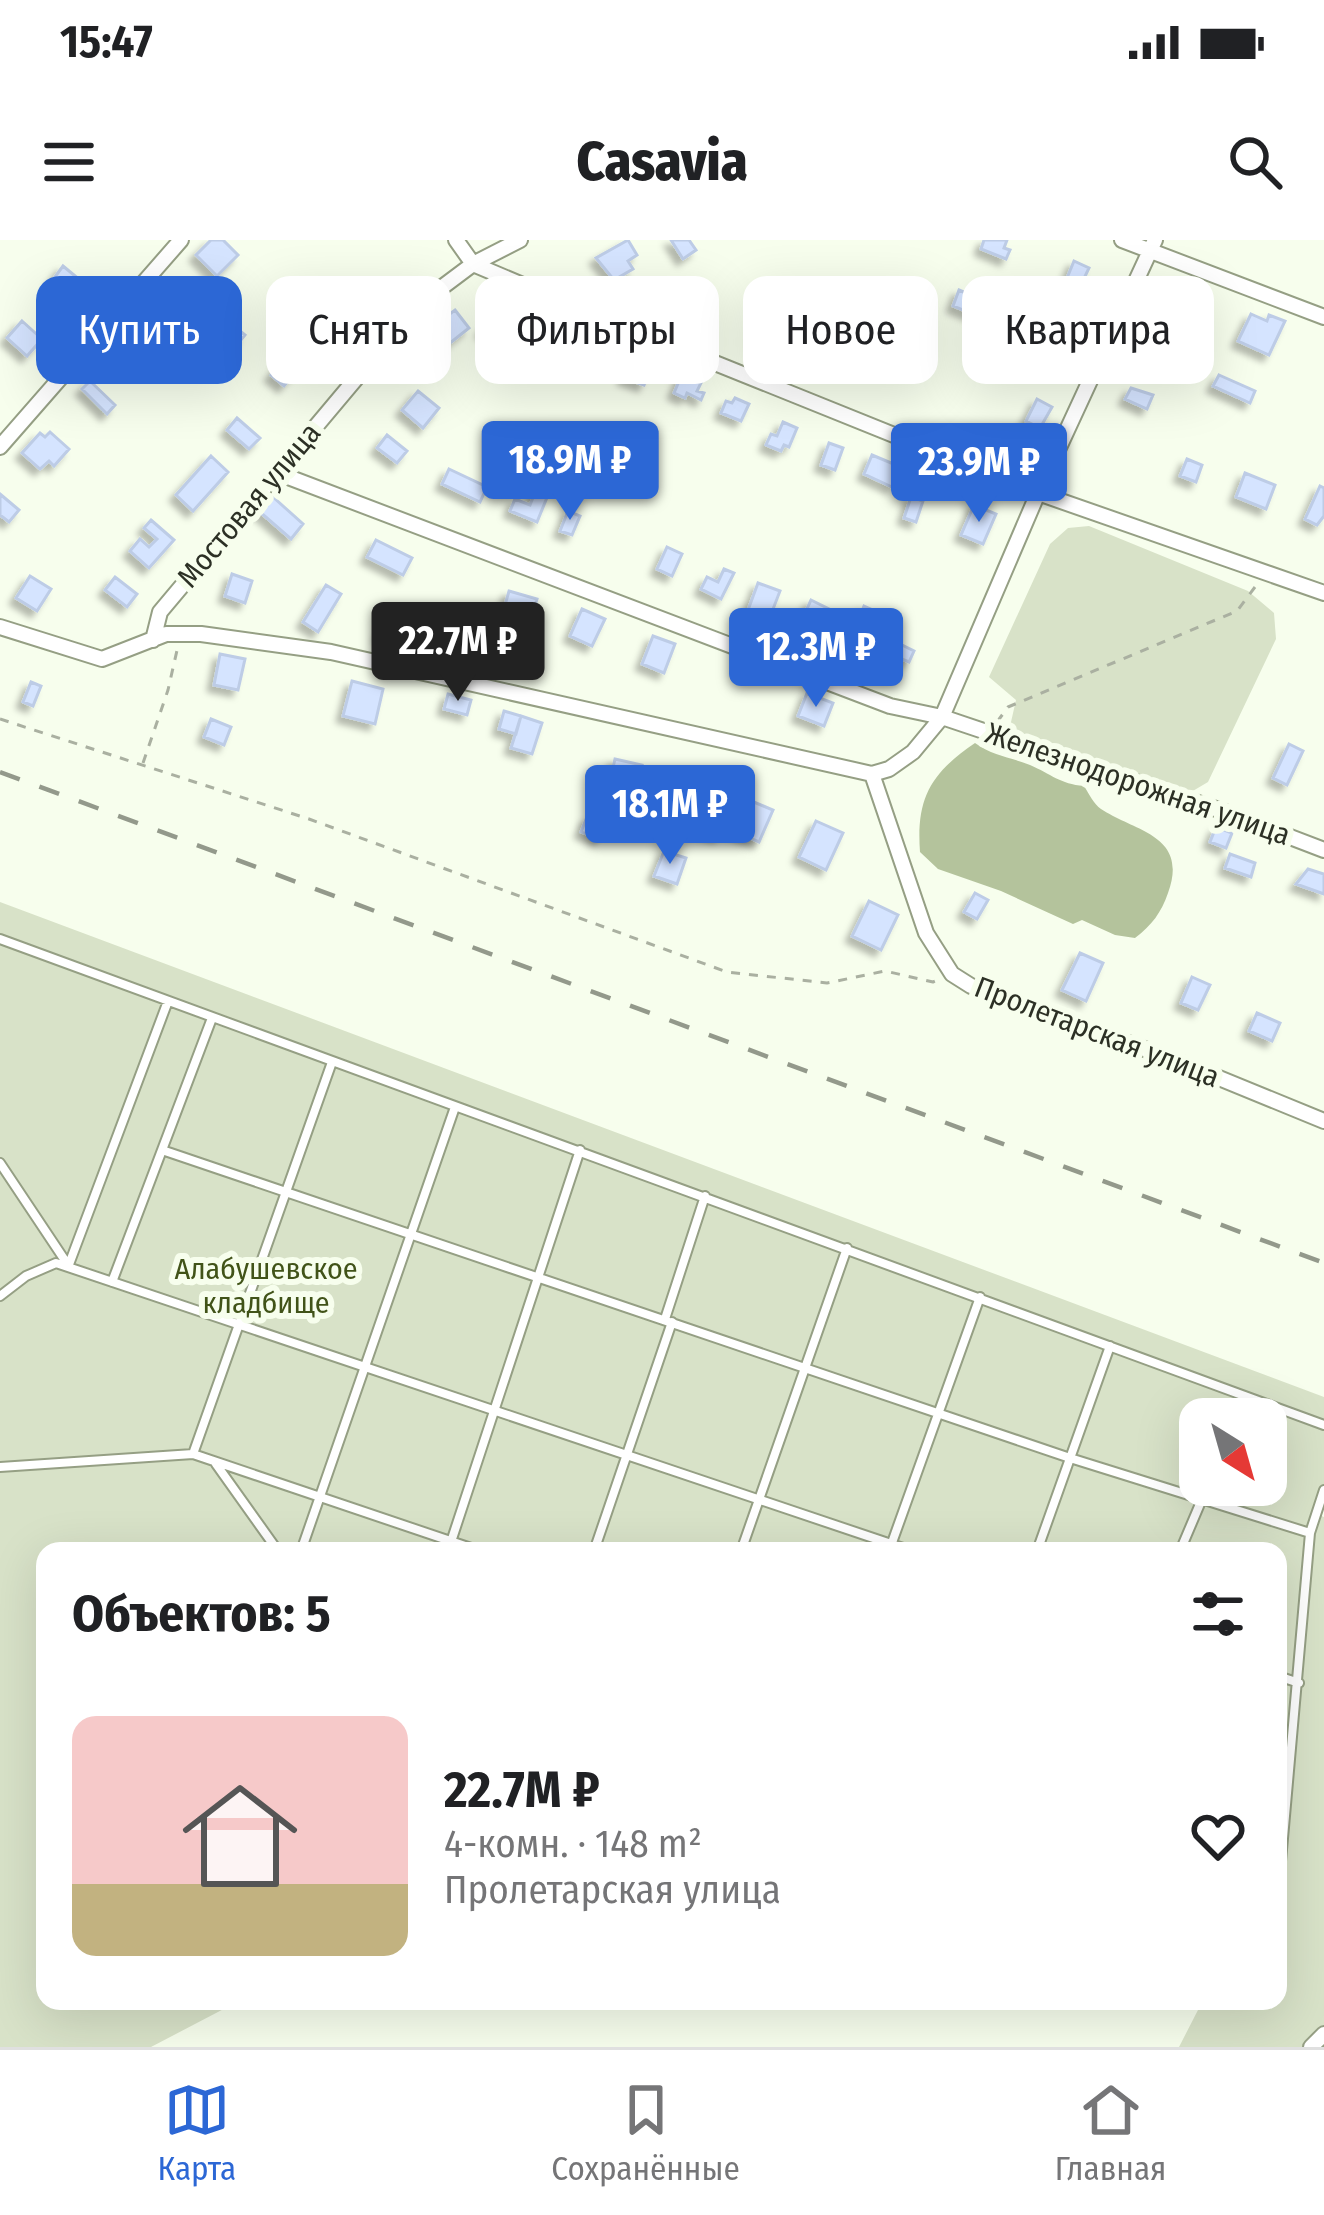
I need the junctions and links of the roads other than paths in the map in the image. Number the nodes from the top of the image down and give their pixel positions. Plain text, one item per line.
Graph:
1 (181, 240) edge
2 (456, 240) edge
3 (520, 240) edge
4 (1122, 240) edge
5 (1153, 245) edge
6 (472, 263) junction
7 (1324, 317) edge
8 (0, 447) edge
9 (275, 472) junction
10 (1038, 494) junction
11 (1324, 593) edge
12 (0, 627) edge
13 (153, 640) junction
14 (942, 717) junction
15 (872, 774) junction
16 (1324, 850) edge
17 (0, 939) edge
18 (168, 1001) junction
19 (212, 1018) junction
20 (332, 1062) junction
21 (455, 1107) junction
22 (1324, 1121) edge
23 (162, 1150) junction
24 (580, 1150) junction
25 (0, 1163) edge
26 (288, 1191) junction
27 (705, 1196) junction
28 (412, 1234) junction
29 (847, 1248) junction
30 (68, 1267) junction
31 (539, 1277) junction
32 (112, 1282) junction
33 (0, 1296) edge
34 (980, 1297) junction
35 (668, 1320) junction
36 (238, 1325) junction
37 (1110, 1346) junction
38 (365, 1367) junction
39 (807, 1368) junction
40 (1245, 1397) joint
41 (495, 1410) junction
42 (940, 1414) junction
43 (1324, 1425) edge
44 (194, 1454) junction
45 (626, 1456) junction
46 (1070, 1458) junction
47 (215, 1463) junction
48 (0, 1467) edge
49 (1324, 1490) edge
50 (1179, 1494) edge
51 (321, 1497) junction
52 (759, 1500) junction
53 (1199, 1506) edge
54 (1218, 1506) edge
55 (1310, 1534) junction
56 (272, 1542) edge
57 (304, 1542) edge
58 (439, 1542) edge
59 (451, 1542) edge
60 (597, 1542) edge
61 (744, 1542) edge
62 (874, 1542) edge
63 (892, 1542) edge
64 (1040, 1542) edge
65 (1184, 1542) edge
66 (1287, 1679) edge
67 (1299, 1683) junction
68 (1287, 1774) edge
69 (1324, 2034) edge
70 (1312, 2047) edge

1 - 8 street
2 - 6 street
3 - 6 street, Мостовая улица
4 - 5 street
5 - 7 street
5 - 10 street
6 - 9 street, Мостовая улица
6 - 10 street
9 - 13 street, Мостовая улица
9 - 14 street, Железнодорожная улица
10 - 11 street
10 - 14 street
12 - 13 street
13 - 15 street
14 - 15 street
14 - 16 street, Железнодорожная улица
15 - 22 street, Пролетарская улица
17 - 18 lane
18 - 19 lane
18 - 30 lane
19 - 20 lane
19 - 23 lane
20 - 21 lane
20 - 26 lane
21 - 24 lane
21 - 28 lane
23 - 26 lane
23 - 32 lane
24 - 27 lane
24 - 31 lane
25 - 30 lane
26 - 28 lane
26 - 36 lane
27 - 29 lane
27 - 35 lane
28 - 31 lane
28 - 38 lane
29 - 34 lane
29 - 39 lane
30 - 32 lane
30 - 33 lane
31 - 35 lane
31 - 41 lane
32 - 36 lane
34 - 37 lane
34 - 42 lane
35 - 39 lane
35 - 45 lane
36 - 38 lane
36 - 44 lane
37 - 40 lane
37 - 46 lane
38 - 41 lane
38 - 51 lane
39 - 42 lane
39 - 52 lane
40 - 43 lane
41 - 45 lane
41 - 59 lane
42 - 46 lane
42 - 63 lane
44 - 47 lane
44 - 48 lane
45 - 52 lane
45 - 60 lane
46 - 50 lane
46 - 64 lane
47 - 51 lane
47 - 56 lane
49 - 55 lane
51 - 57 lane
51 - 58 lane
52 - 61 lane
52 - 62 lane
53 - 65 lane
54 - 55 lane
55 - 67 lane
66 - 67 lane
67 - 68 lane
69 - 70 street

